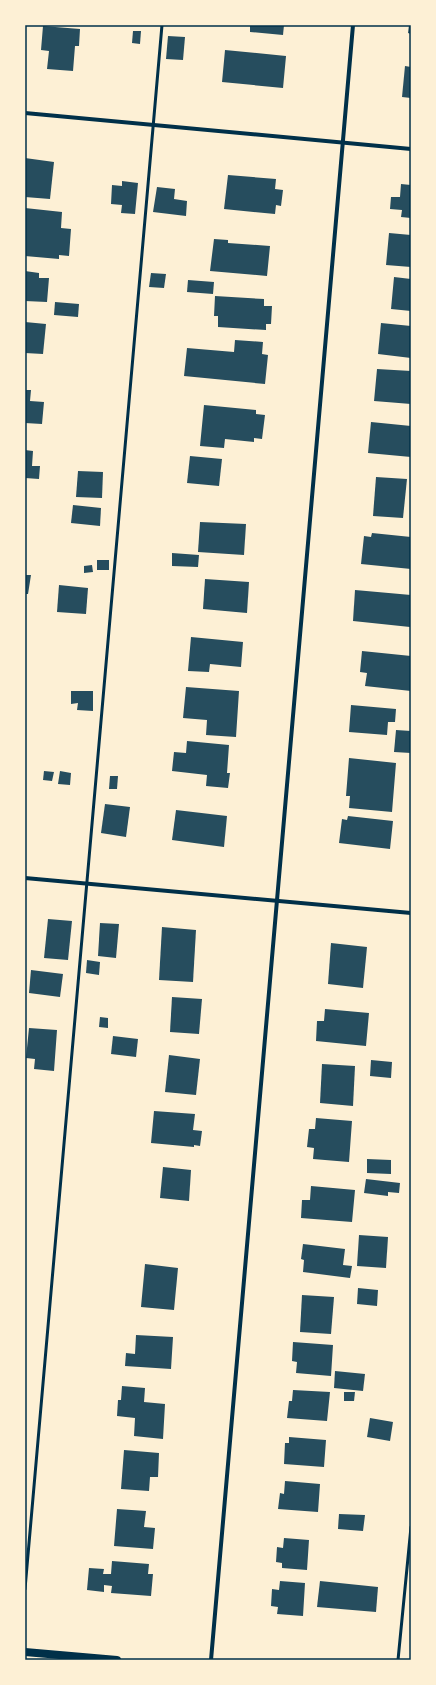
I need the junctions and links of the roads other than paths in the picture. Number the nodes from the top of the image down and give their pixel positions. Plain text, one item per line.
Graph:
1 (162, 25) edge
2 (353, 25) edge
3 (25, 113) edge
4 (153, 125) junction
5 (343, 143) junction
6 (411, 149) edge
7 (25, 878) edge
8 (87, 884) junction
9 (277, 901) junction
10 (411, 913) edge
11 (411, 1527) edge
12 (25, 1589) edge
13 (25, 1652) edge
14 (117, 1660) edge
15 (211, 1660) edge
16 (398, 1660) edge

1 - 4 lane
2 - 5 street
3 - 4 street
4 - 5 street
4 - 8 lane
5 - 6 street
5 - 9 street
7 - 8 street
8 - 9 street
8 - 12 lane
9 - 10 street
9 - 15 street
11 - 16 lane
13 - 14 main road

